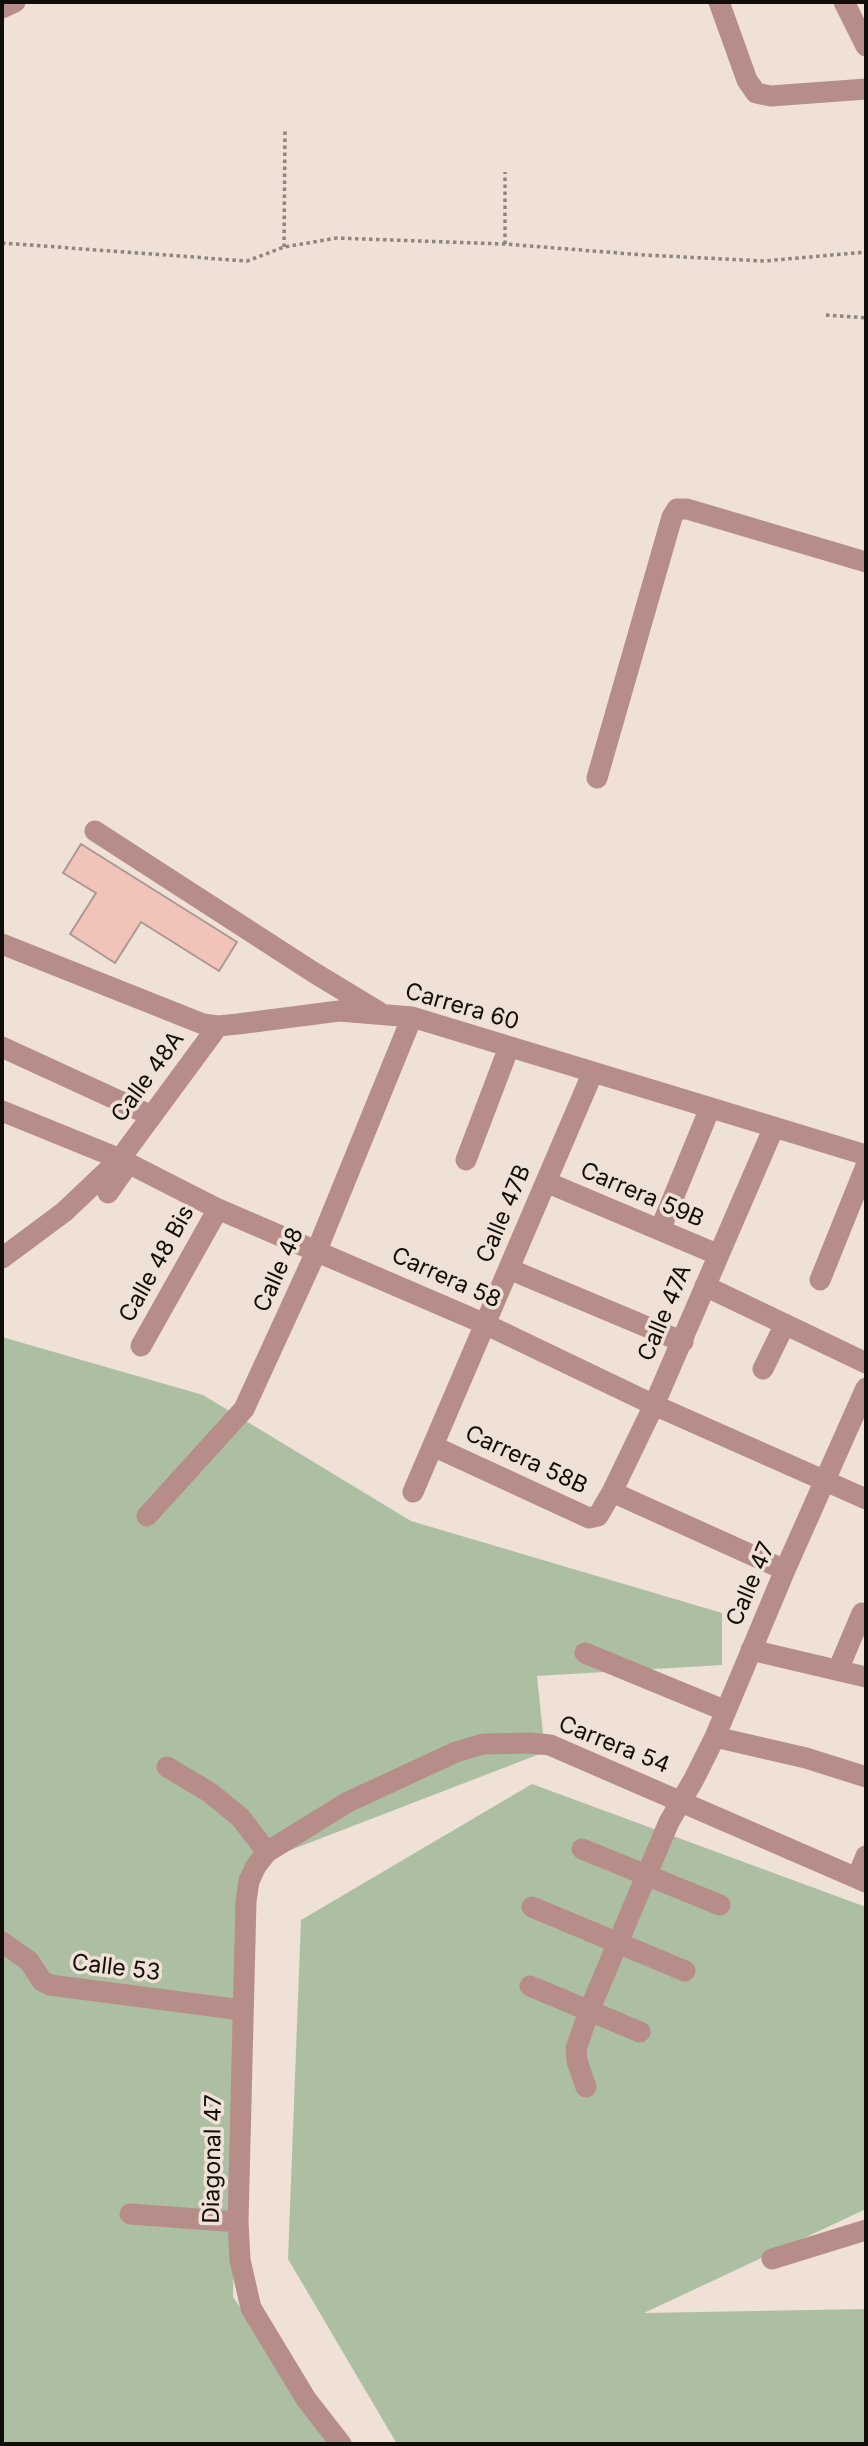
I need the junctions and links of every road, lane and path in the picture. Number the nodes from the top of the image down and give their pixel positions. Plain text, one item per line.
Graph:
1 (15, 2) edge
2 (719, 2) edge
3 (844, 2) edge
4 (2, 8) edge
5 (866, 46) edge
6 (866, 89) edge
7 (285, 131) dead end
8 (505, 172) dead end
9 (2, 243) edge
10 (505, 244) junction
11 (284, 247) junction
12 (866, 252) edge
13 (826, 315) dead end
14 (866, 318) edge
15 (866, 562) edge
16 (597, 778) dead end
17 (95, 831) dead end
18 (2, 944) edge
19 (381, 1013) junction
20 (412, 1017) junction
21 (218, 1026) junction
22 (2, 1047) edge
23 (509, 1047) junction
24 (593, 1072) junction
25 (710, 1108) junction
26 (2, 1111) edge
27 (152, 1116) junction
28 (774, 1128) junction
29 (866, 1155) edge
30 (466, 1160) dead end
31 (125, 1161) junction
32 (866, 1166) edge
33 (546, 1182) junction
34 (108, 1193) dead end
35 (218, 1209) junction
36 (660, 1230) junction
37 (317, 1250) junction
38 (719, 1255) junction
39 (2, 1258) edge
40 (509, 1269) junction
41 (820, 1280) dead end
42 (705, 1286) junction
43 (485, 1324) junction
44 (785, 1324) junction
45 (683, 1342) junction
46 (141, 1346) dead end
47 (866, 1363) edge
48 (762, 1368) dead end
49 (866, 1388) edge
50 (654, 1405) junction
51 (433, 1446) junction
52 (827, 1479) junction
53 (413, 1492) dead end
54 (612, 1492) junction
55 (866, 1499) edge
56 (598, 1516) joint
57 (147, 1517) dead end
58 (785, 1570) junction
59 (862, 1614) dead end
60 (751, 1650) junction
61 (585, 1653) dead end
62 (838, 1670) junction
63 (866, 1677) edge
64 (726, 1711) junction
65 (715, 1737) junction
66 (167, 1767) dead end
67 (866, 1777) edge
68 (681, 1800) junction
69 (582, 1849) dead end
70 (267, 1852) junction
71 (866, 1857) edge
72 (646, 1876) junction
73 (862, 1880) edge
74 (720, 1905) dead end
75 (532, 1908) dead end
76 (2, 1942) edge
77 (618, 1942) junction
78 (685, 1971) dead end
79 (530, 1986) dead end
80 (242, 2010) junction
81 (589, 2011) junction
82 (640, 2032) dead end
83 (586, 2087) dead end
84 (130, 2214) dead end
85 (238, 2222) junction
86 (866, 2230) edge
87 (772, 2259) dead end
88 (341, 2444) edge

1 - 4 street
2 - 6 street
3 - 5 street
7 - 11 path
8 - 10 path
9 - 11 path
10 - 11 path
10 - 12 path
13 - 14 path
15 - 16 street
17 - 19 street
18 - 21 street, Carrera 60
19 - 20 street, Carrera 60
19 - 21 street, Carrera 60
20 - 23 street, Carrera 60
20 - 37 street, Calle 48
21 - 27 street, Calle 48A
22 - 27 street
23 - 24 street, Carrera 60
23 - 30 street
24 - 25 street, Carrera 60
24 - 33 street, Calle 47B
25 - 28 street, Carrera 60
25 - 36 street
26 - 31 street, Carrera 58
27 - 31 street, Calle 48A
28 - 29 street, Carrera 60
28 - 38 street, Calle 47A
31 - 34 street
31 - 35 street, Carrera 58
31 - 39 street
32 - 41 street
33 - 36 street, Carrera 59B
33 - 40 street, Calle 47B
35 - 37 street, Carrera 58
35 - 46 street, Calle 48 Bis
36 - 38 street, Carrera 59B
37 - 43 street, Carrera 58
37 - 57 street, Calle 48
38 - 42 street, Calle 47A
40 - 43 street, Calle 47B
40 - 45 street
42 - 44 street
42 - 45 street, Calle 47A
43 - 50 street, Carrera 58
43 - 51 street, Calle 47B
44 - 47 street
44 - 48 street
45 - 50 street, Calle 47A
49 - 52 street, Calle 47
50 - 52 street, Carrera 58
50 - 54 street, Calle 47A
51 - 53 street, Calle 47B
51 - 56 street, Carrera 58B
52 - 55 street, Carrera 58
52 - 58 street, Calle 47
54 - 56 street, Calle 47A
54 - 58 street, Carrera 58B
58 - 60 street, Calle 47
59 - 62 street
60 - 62 street
60 - 64 street, Calle 47
61 - 64 street
62 - 63 street
64 - 65 street, Calle 47
65 - 67 street
65 - 68 street, Calle 47
66 - 70 street
68 - 70 street, Carrera 54
68 - 72 street, Calle 47
68 - 73 street, Carrera 54
69 - 72 street
70 - 80 street, Diagonal 47
71 - 73 street
72 - 74 street
72 - 77 street, Calle 47
75 - 77 street
76 - 80 street, Calle 53
77 - 78 street
77 - 81 street, Calle 47
79 - 81 street
80 - 85 street, Diagonal 47
81 - 82 street
81 - 83 street, Calle 47
84 - 85 street
85 - 88 street, Diagonal 47
86 - 87 street

